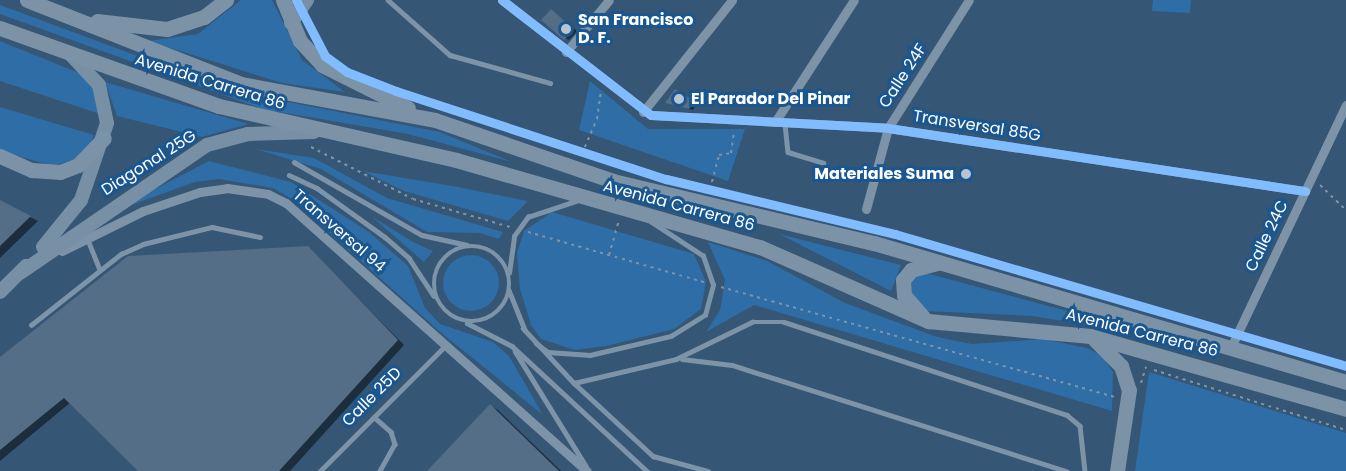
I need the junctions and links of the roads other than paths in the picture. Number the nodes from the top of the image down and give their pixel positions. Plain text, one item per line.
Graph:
1 (27, 0) edge
2 (226, 0) edge
3 (283, 0) edge
4 (307, 0) edge
5 (388, 0) edge
6 (502, 0) edge
7 (609, 0) edge
8 (732, 0) edge
9 (854, 0) edge
10 (967, 1) edge
11 (63, 15) junction
12 (291, 23) junction
13 (5, 30) edge
14 (566, 52) junction
15 (71, 55) junction
16 (550, 83) dead end
17 (1346, 105) edge
18 (643, 112) junction
19 (435, 120) junction
20 (780, 122) junction
21 (888, 128) junction
22 (314, 132) junction
23 (104, 138) junction
24 (0, 156) edge
25 (294, 162) dead end
26 (823, 163) dead end
27 (289, 175) dead end
28 (1305, 191) junction
29 (592, 201) junction
30 (625, 209) junction
31 (866, 209) dead end
32 (260, 237) dead end
33 (87, 238) junction
34 (473, 246) junction
35 (942, 263) junction
36 (100, 270) junction
37 (20, 273) junction
38 (509, 278) junction
39 (509, 290) junction
40 (0, 292) edge
41 (437, 301) junction
42 (928, 321) junction
43 (465, 322) junction
44 (30, 325) dead end
45 (523, 327) junction
46 (1090, 336) junction
47 (446, 345) junction
48 (512, 346) junction
49 (1230, 347) junction
50 (676, 359) junction
51 (1346, 382) edge
52 (574, 383) junction
53 (1346, 409) edge
54 (374, 417) junction
55 (320, 471) edge
56 (380, 471) edge
57 (589, 471) edge
58 (647, 471) edge
59 (708, 471) edge
60 (1067, 471) edge
61 (1085, 471) edge
62 (1117, 471) edge

1 - 11 main road, Avenida Carrera 86
2 - 11 main road
3 - 12 main road
4 - 12 street
5 - 16 lane
6 - 14 street
7 - 14 street
8 - 18 street
9 - 20 street
10 - 21 street, Calle 24F
11 - 19 main road, Avenida Carrera 86
12 - 19 main road
13 - 15 main road, Avenida Carrera 86
14 - 18 street
15 - 22 main road, Avenida Carrera 86
15 - 23 street, Diagonal 25G
17 - 28 street, Calle 24C
18 - 20 street, Transversal 85G
19 - 35 main road, Avenida Carrera 86
20 - 21 street, Transversal 85G
20 - 26 lane
21 - 28 street, Transversal 85G
21 - 31 street, Calle 24F
22 - 29 main road, Avenida Carrera 86
22 - 37 street, Diagonal 25G
23 - 24 main road
23 - 37 street, Diagonal 25G
25 - 34 lane
27 - 41 lane
28 - 49 street, Calle 24C
29 - 30 main road, Avenida Carrera 86
29 - 38 lane
30 - 42 main road, Avenida Carrera 86
30 - 45 lane
32 - 36 lane
33 - 36 lane
33 - 37 street, Transversal 94
33 - 47 street, Transversal 94
34 - 38 lane
34 - 41 lane
35 - 42 main road
35 - 49 main road, Avenida Carrera 86
36 - 44 lane
37 - 40 street, Diagonal 25G
38 - 39 lane
39 - 43 lane
39 - 45 lane
41 - 43 lane
42 - 46 main road, Avenida Carrera 86
43 - 48 lane
45 - 52 lane
46 - 53 main road, Avenida Carrera 86
46 - 62 main road
47 - 54 lane, Calle 25D
47 - 57 street, Transversal 94
48 - 57 lane
48 - 58 lane
49 - 51 main road, Avenida Carrera 86
50 - 52 lane
50 - 60 lane
50 - 61 lane
52 - 59 lane
54 - 55 lane, Calle 25D
54 - 56 lane

